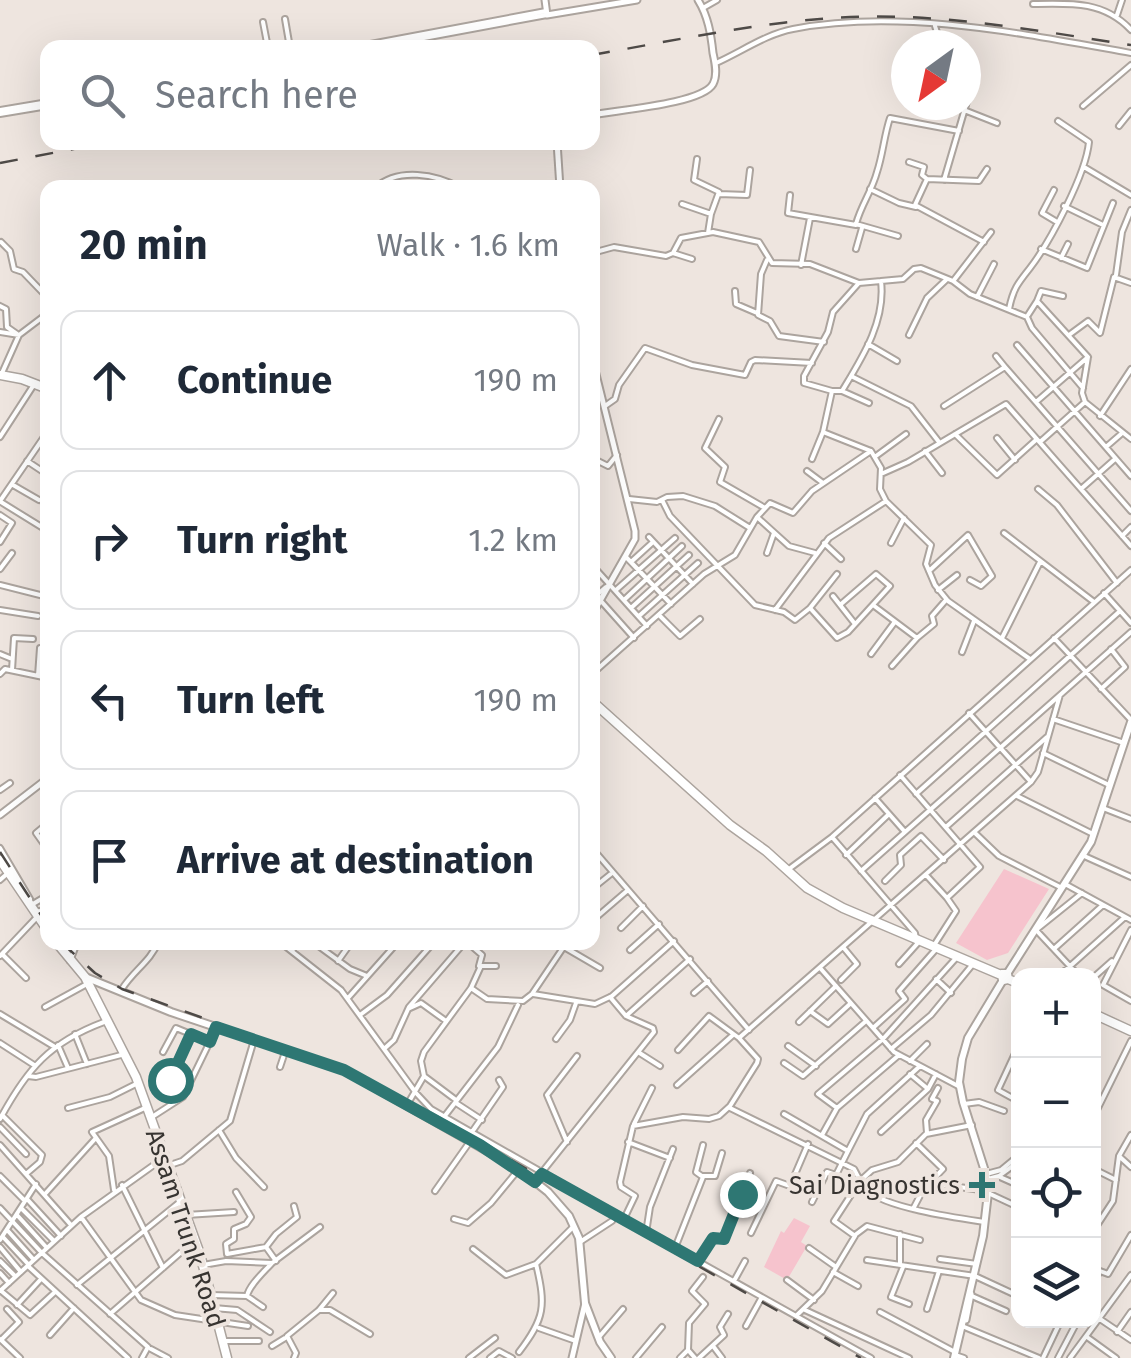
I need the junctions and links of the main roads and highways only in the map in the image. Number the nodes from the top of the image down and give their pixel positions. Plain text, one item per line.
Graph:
1 (0, 376) edge
2 (40, 386) edge
3 (600, 707) edge
4 (1131, 721) edge
5 (1127, 741) edge
6 (0, 860) edge
7 (4, 877) edge
8 (40, 918) edge
9 (62, 950) edge
10 (1005, 977) junction
11 (1011, 980) edge
12 (86, 981) junction
13 (1101, 1019) edge
14 (1130, 1028) edge
15 (958, 1356) edge
16 (227, 1358) edge
17 (611, 1358) edge

1 - 2 main road
3 - 10 main road
4 - 5 main road
5 - 10 main road
6 - 7 main road
7 - 8 main road
9 - 12 main road, Assam Trunk Road
10 - 11 main road
10 - 15 main road
12 - 16 main road, Assam Trunk Road
12 - 17 main road
13 - 14 main road

